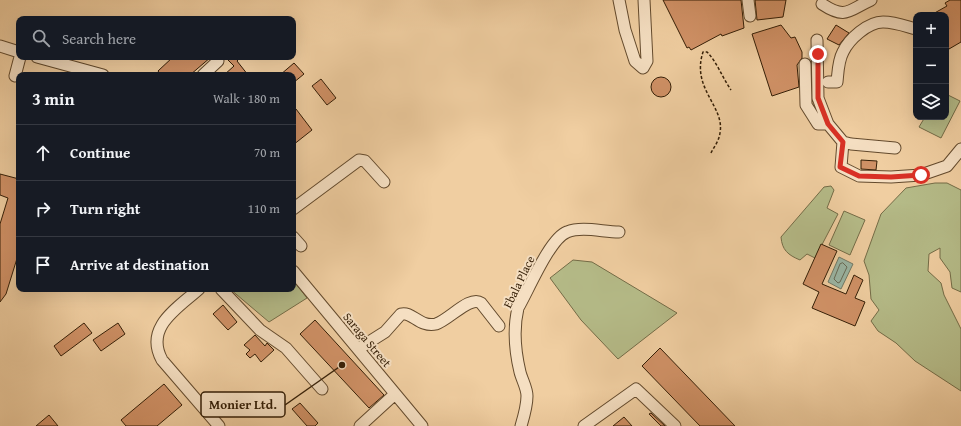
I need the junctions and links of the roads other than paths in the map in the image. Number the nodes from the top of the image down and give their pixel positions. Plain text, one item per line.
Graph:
1 (619, 0) edge
2 (644, 0) edge
3 (748, 0) edge
4 (871, 0) edge
5 (823, 2) edge
6 (750, 16) dead end
7 (913, 28) edge
8 (817, 40) dead end
9 (0, 46) edge
10 (16, 51) edge
11 (19, 60) edge
12 (48, 60) edge
13 (218, 61) dead end
14 (805, 64) dead end
15 (16, 72) edge
16 (16, 72) edge
17 (92, 72) edge
18 (205, 72) edge
19 (15, 76) dead end
20 (828, 82) dead end
21 (828, 124) junction
22 (843, 142) junction
23 (895, 148) dead end
24 (961, 149) edge
25 (384, 182) dead end
26 (296, 208) edge
27 (619, 232) dead end
28 (296, 240) edge
29 (301, 246) dead end
30 (296, 275) edge
31 (196, 292) edge
32 (224, 292) edge
33 (499, 326) dead end
34 (358, 349) junction
35 (322, 389) dead end
36 (396, 394) junction
37 (219, 426) edge
38 (360, 426) edge
39 (422, 426) edge
40 (521, 426) edge
41 (584, 426) edge
42 (675, 426) edge

1 - 2 street
3 - 6 street
4 - 5 street
7 - 20 street
8 - 21 street
9 - 10 street
11 - 15 street
12 - 17 street
13 - 18 street
14 - 21 street
16 - 19 street
21 - 22 street
22 - 23 street
22 - 24 street
25 - 26 street
27 - 40 street, Ebala Place
28 - 29 street
30 - 34 street, Saraga Street
31 - 37 street
32 - 35 street
33 - 34 street
34 - 36 street, Saraga Street
36 - 38 street
36 - 39 street, Saraga Street
41 - 42 street

